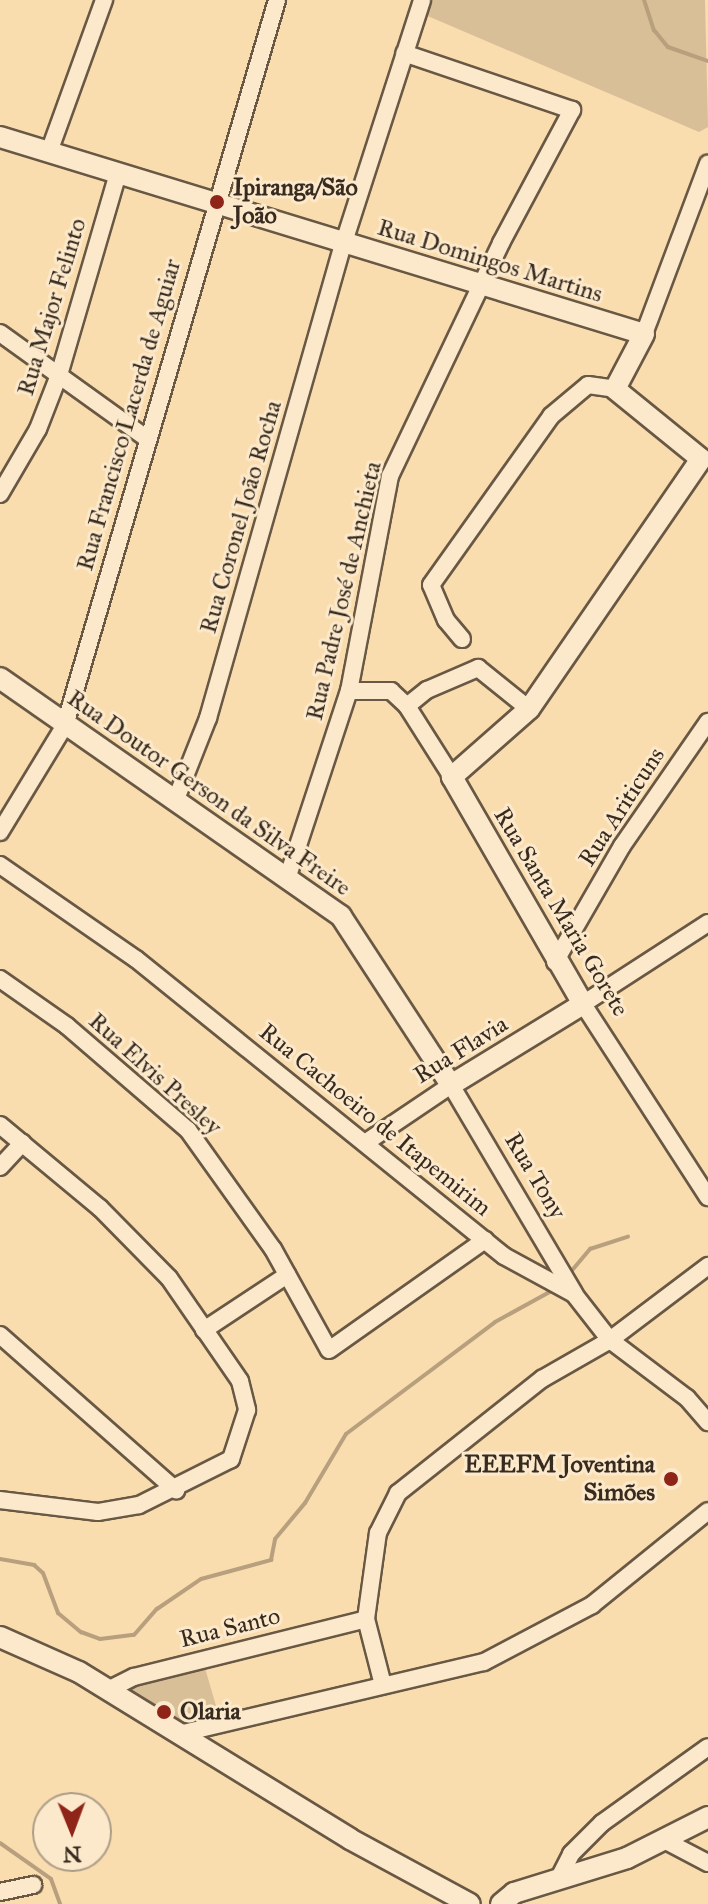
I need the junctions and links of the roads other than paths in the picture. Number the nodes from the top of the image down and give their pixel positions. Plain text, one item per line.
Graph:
1 (104, 0) edge
2 (277, 0) edge
3 (422, 0) edge
4 (404, 53) junction
5 (0, 137) edge
6 (49, 152) junction
7 (708, 164) edge
8 (118, 173) junction
9 (217, 202) junction
10 (343, 245) junction
11 (480, 287) junction
12 (0, 333) edge
13 (644, 334) junction
14 (59, 375) junction
15 (615, 389) junction
16 (146, 438) junction
17 (706, 457) edge
18 (0, 494) edge
19 (462, 639) dead end
20 (0, 678) edge
21 (349, 691) junction
22 (407, 706) junction
23 (529, 709) junction
24 (708, 722) edge
25 (65, 725) junction
26 (452, 777) junction
27 (176, 799) junction
28 (0, 832) edge
29 (0, 865) edge
30 (288, 876) junction
31 (708, 923) edge
32 (555, 962) junction
33 (0, 979) edge
34 (583, 1004) junction
35 (451, 1085) junction
36 (0, 1125) edge
37 (368, 1141) junction
38 (22, 1143) junction
39 (0, 1167) edge
40 (708, 1197) edge
41 (485, 1240) junction
42 (708, 1266) edge
43 (287, 1275) junction
44 (574, 1294) junction
45 (204, 1330) junction
46 (0, 1335) edge
47 (610, 1340) junction
48 (708, 1422) edge
49 (176, 1490) junction
50 (0, 1500) edge
51 (708, 1511) edge
52 (366, 1619) junction
53 (0, 1637) edge
54 (383, 1685) junction
55 (108, 1690) junction
56 (179, 1734) junction
57 (708, 1747) edge
58 (708, 1817) edge
59 (662, 1839) junction
60 (708, 1863) edge
61 (559, 1878) junction
62 (33, 1885) dead end
63 (0, 1892) edge
64 (470, 1904) edge
65 (501, 1904) edge

1 - 6 street
2 - 9 street, Rua Francisco Lacerda de Aguiar
3 - 4 street, Rua Coronel João Rocha
4 - 10 street, Rua Coronel João Rocha
4 - 11 street, Rua Padre José de Anchieta
5 - 6 street, Rua Domingos Martins
6 - 8 street, Rua Domingos Martins
7 - 13 street
8 - 9 street, Rua Domingos Martins
8 - 14 street, Rua Major Felinto
9 - 10 street, Rua Domingos Martins
9 - 16 street, Rua Francisco Lacerda de Aguiar
10 - 11 street, Rua Domingos Martins
10 - 27 street, Rua Coronel João Rocha
11 - 13 street, Rua Domingos Martins
11 - 21 street, Rua Padre José de Anchieta
12 - 14 street
13 - 15 street
14 - 16 street
14 - 18 street, Rua Major Felinto
15 - 17 street
15 - 19 street
16 - 25 street, Rua Francisco Lacerda de Aguiar
17 - 23 street
20 - 25 street, Rua Doutor Gerson da Silva Freire
21 - 22 street
21 - 30 street, Rua Padre José de Anchieta
22 - 23 street
22 - 26 street, Rua Santa Maria Gorete
23 - 26 street
24 - 32 street, Rua Ariticuns
25 - 27 street, Rua Doutor Gerson da Silva Freire
25 - 28 street, Rua Francisco Lacerda de Aguiar
26 - 32 street, Rua Santa Maria Gorete
27 - 30 street, Rua Doutor Gerson da Silva Freire
29 - 37 street, Rua Cachoeiro de Itapemirim
30 - 35 street, Rua Doutor Gerson da Silva Freire
31 - 34 street
32 - 34 street, Rua Santa Maria Gorete
33 - 43 street, Rua Elvis Presley
34 - 35 street, Rua Flavia
34 - 40 street, Rua Santa Maria Gorete
35 - 37 street, Rua Flavia
35 - 44 street, Rua Tony
36 - 38 street
37 - 41 street, Rua Cachoeiro de Itapemirim
38 - 39 street
38 - 45 street
41 - 43 street, Rua Elvis Presley
41 - 44 street, Rua Cachoeiro de Itapemirim
42 - 47 street
43 - 45 street
44 - 47 street, Rua Cachoeiro de Itapemirim
45 - 49 street
46 - 49 street
47 - 48 street, Rua Cachoeiro de Itapemirim
47 - 52 street
49 - 50 street
51 - 54 street
52 - 54 street
52 - 55 street, Rua Santo
53 - 55 street
54 - 56 street
55 - 56 street
56 - 64 street
57 - 61 street
58 - 59 street
59 - 60 street
59 - 61 street
61 - 65 street
62 - 63 street

